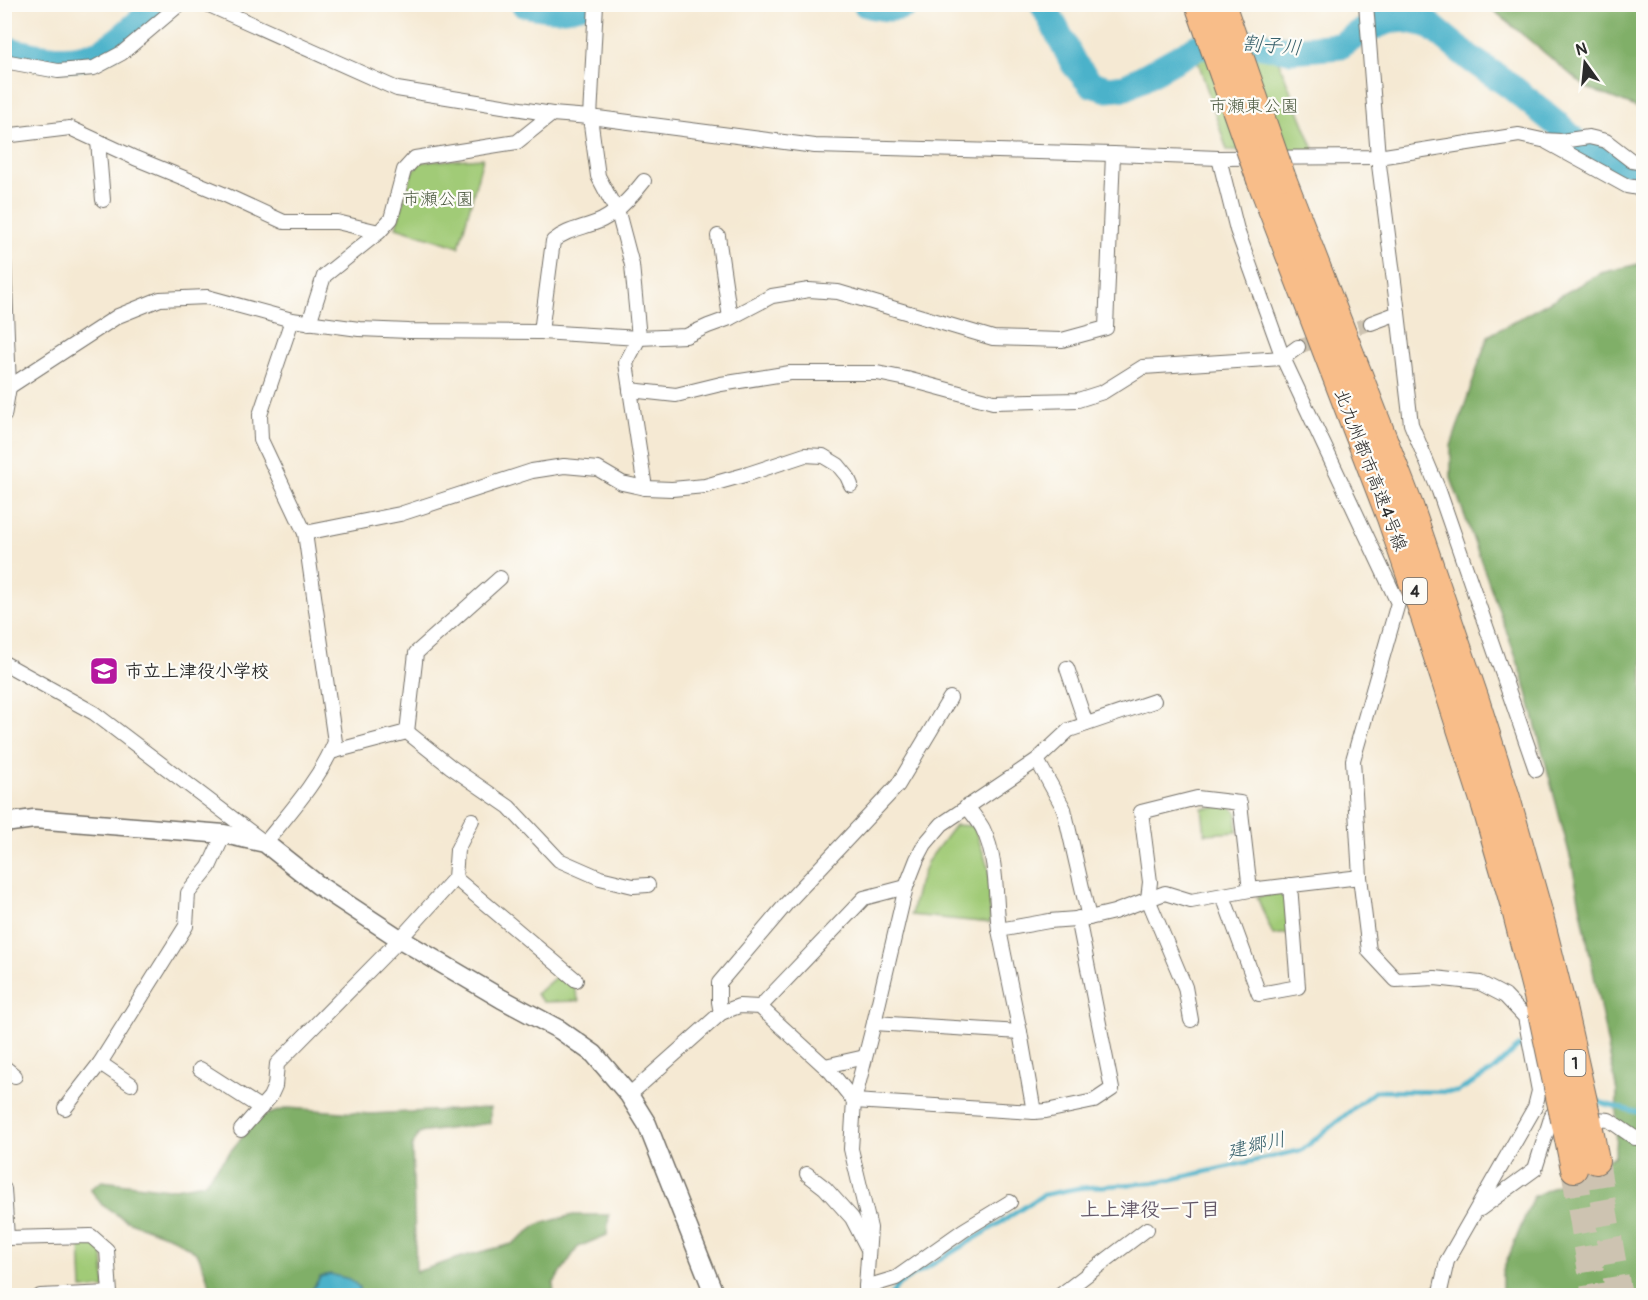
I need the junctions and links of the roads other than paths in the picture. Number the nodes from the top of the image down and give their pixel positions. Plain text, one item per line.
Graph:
1 (180, 4) edge
2 (207, 4) edge
3 (1198, 4) edge
4 (1222, 4) edge
5 (596, 6) edge
6 (1365, 8) edge
7 (4, 62) edge
8 (552, 114) junction
9 (590, 117) junction
10 (4, 136) edge
11 (1542, 140) junction
12 (98, 141) junction
13 (1113, 154) junction
14 (1378, 157) junction
15 (1219, 158) junction
16 (1644, 163) edge
17 (1271, 178) junction
18 (644, 181) dead end
19 (1644, 189) edge
20 (103, 200) dead end
21 (616, 210) junction
22 (379, 232) junction
23 (718, 236) dead end
24 (4, 260) edge
25 (1398, 313) junction
26 (730, 318) junction
27 (292, 320) junction
28 (309, 323) junction
29 (1371, 323) tunnel mouth
30 (541, 332) junction
31 (639, 338) junction
32 (1298, 347) tunnel mouth
33 (1283, 358) junction
34 (9, 387) junction
35 (630, 390) junction
36 (4, 416) edge
37 (851, 485) dead end
38 (645, 488) junction
39 (305, 533) junction
40 (500, 578) dead end
41 (4, 663) edge
42 (1067, 668) dead end
43 (950, 698) dead end
44 (1154, 701) dead end
45 (1086, 724) junction
46 (407, 732) junction
47 (331, 752) junction
48 (1037, 760) junction
49 (1536, 770) dead end
50 (967, 806) junction
51 (472, 820) dead end
52 (4, 823) edge
53 (224, 834) junction
54 (265, 843) junction
55 (1360, 877) junction
56 (455, 878) junction
57 (648, 885) dead end
58 (1290, 885) junction
59 (906, 887) junction
60 (1250, 890) junction
61 (1223, 896) junction
62 (1148, 899) junction
63 (1084, 918) junction
64 (999, 930) junction
65 (400, 939) junction
66 (576, 980) dead end
67 (760, 1007) junction
68 (721, 1013) junction
69 (1191, 1020) dead end
70 (874, 1023) junction
71 (1020, 1032) junction
72 (865, 1057) junction
73 (100, 1063) junction
74 (825, 1066) junction
75 (200, 1069) dead end
76 (131, 1084) dead end
77 (629, 1095) junction
78 (854, 1101) junction
79 (1535, 1107) junction
80 (65, 1108) dead end
81 (261, 1108) junction
82 (1034, 1112) junction
83 (1568, 1118) junction
84 (241, 1130) dead end
85 (1644, 1137) edge
86 (1585, 1165) tunnel mouth
87 (807, 1174) dead end
88 (4, 1189) edge
89 (1010, 1202) dead end
90 (1476, 1212) junction
91 (1147, 1229) dead end
92 (6, 1238) edge
93 (868, 1251) junction
94 (866, 1291) edge
95 (40, 1296) edge
96 (715, 1296) edge
97 (1059, 1296) edge
98 (1439, 1296) edge

1 - 7 street
2 - 8 street
3 - 17 highway, 北九州都市高速4号線 / 4, bridge
4 - 17 highway, 北九州都市高速4号線 / 4, bridge
5 - 9 street
6 - 14 street
8 - 9 street
8 - 22 street
9 - 13 street
9 - 21 street
10 - 12 street
11 - 14 street
11 - 16 street
11 - 19 street
12 - 20 street
12 - 22 street
13 - 15 street
13 - 26 street
14 - 15 street
14 - 25 street
15 - 33 street
17 - 83 highway, 北九州都市高速4号線 / 4, bridge
18 - 21 street
21 - 30 street
21 - 31 street
22 - 28 street
23 - 26 street
24 - 34 street
25 - 29 street
25 - 49 street
26 - 31 street
27 - 28 street
27 - 34 street
27 - 39 street
28 - 30 street
30 - 31 street
31 - 35 street
32 - 33 street
33 - 35 street
33 - 55 street
34 - 36 street
35 - 38 street
37 - 38 street
38 - 39 street
39 - 47 street
40 - 46 street
41 - 54 street
42 - 45 street
43 - 68 street
44 - 45 street
45 - 48 street
46 - 47 street
46 - 57 street
47 - 54 street
48 - 50 street
48 - 63 street
50 - 59 street
50 - 64 street
51 - 56 street
52 - 53 street
53 - 54 street
53 - 73 street
54 - 65 street
55 - 58 street
55 - 79 street
56 - 65 street
56 - 66 street
58 - 60 street
58 - 61 street
59 - 67 street
59 - 70 street
60 - 61 street
60 - 62 street
61 - 62 street
62 - 63 street
62 - 69 street
63 - 64 street
63 - 82 street
64 - 71 street
65 - 77 street
65 - 81 street
67 - 68 street
67 - 74 street
68 - 77 street
70 - 71 street
70 - 72 street
71 - 82 street
72 - 74 street
72 - 78 street
73 - 76 street
73 - 80 street
74 - 78 street
75 - 81 street
77 - 96 street
78 - 82 street
78 - 93 street
79 - 83 street
79 - 90 street
81 - 84 street
83 - 85 street
83 - 86 highway, 4
83 - 90 street
87 - 93 street
88 - 92 street
89 - 94 street
90 - 98 street
91 - 97 street
92 - 95 street
93 - 94 street

